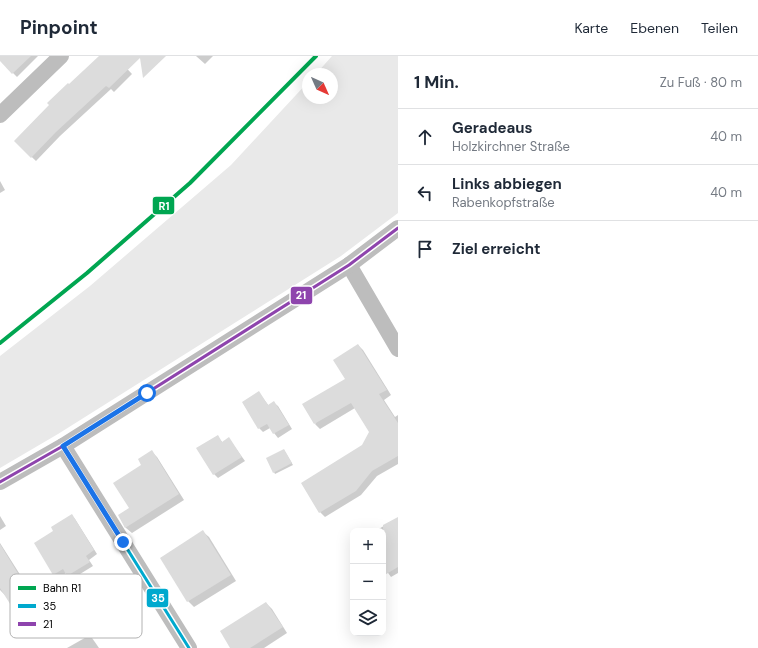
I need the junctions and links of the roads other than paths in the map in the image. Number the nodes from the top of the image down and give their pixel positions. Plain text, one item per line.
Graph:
1 (62, 56) edge
2 (0, 115) edge
3 (398, 228) edge
4 (349, 265) junction
5 (398, 349) edge
6 (63, 446) junction
7 (0, 482) edge
8 (189, 648) edge

1 - 2 street
3 - 4 street
4 - 5 street
4 - 6 street
6 - 7 street
6 - 8 street

